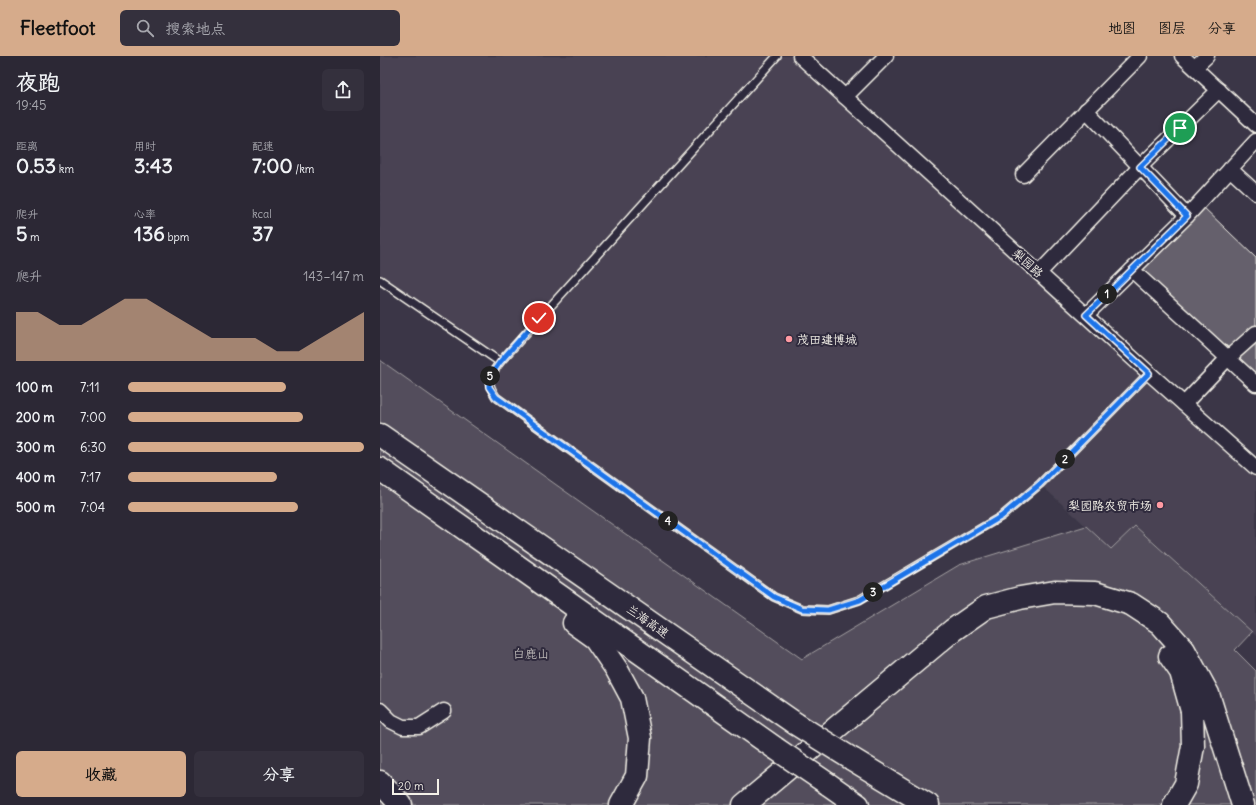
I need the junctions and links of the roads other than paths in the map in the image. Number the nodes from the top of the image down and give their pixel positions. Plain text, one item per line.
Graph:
1 (777, 56) edge
2 (800, 56) edge
3 (886, 56) edge
4 (1140, 56) edge
5 (1182, 56) edge
6 (1207, 56) edge
7 (1195, 67) junction
8 (1219, 90) junction
9 (845, 97) junction
10 (1086, 110) junction
11 (1256, 125) edge
12 (1256, 141) edge
13 (1140, 167) junction
14 (1230, 169) junction
15 (1023, 175) dead end
16 (1256, 193) edge
17 (1187, 216) junction
18 (1132, 270) junction
19 (1039, 273) junction
20 (380, 280) edge
21 (1086, 315) junction
22 (1256, 333) edge
23 (1228, 358) junction
24 (500, 362) junction
25 (1149, 373) junction
26 (1256, 384) edge
27 (1184, 404) junction
28 (380, 435) edge
29 (1256, 468) edge
30 (380, 469) edge
31 (380, 477) edge
32 (380, 710) edge
33 (444, 711) dead end
34 (852, 759) junction
35 (380, 782) edge
36 (380, 794) edge
37 (388, 805) edge
38 (401, 805) edge
39 (621, 805) edge
40 (744, 805) edge
41 (761, 805) edge
42 (858, 805) edge
43 (916, 805) edge
44 (928, 805) edge
45 (1174, 805) edge
46 (1243, 805) edge

1 - 24 lane
2 - 9 street, 梨园路
3 - 9 street
4 - 10 street
5 - 7 street
6 - 7 street
7 - 8 street
8 - 11 street
8 - 13 street
9 - 19 street, 梨园路
10 - 13 street
10 - 15 street
12 - 14 street
13 - 17 street
13 - 19 street
14 - 16 street
14 - 17 street
17 - 18 street
18 - 21 street
18 - 23 street
19 - 21 street, 梨园路
20 - 24 lane
21 - 25 street, 梨园路
22 - 23 street
23 - 26 street
23 - 27 street
24 - 25 lane
25 - 27 street, 梨园路
27 - 29 street, 梨园路
28 - 34 highway, 兰海高速, bridge
30 - 42 highway, bridge
31 - 39 highway
32 - 33 street
34 - 43 highway, 兰海高速
34 - 44 highway
35 - 38 highway
36 - 37 highway
40 - 46 highway
41 - 45 highway

